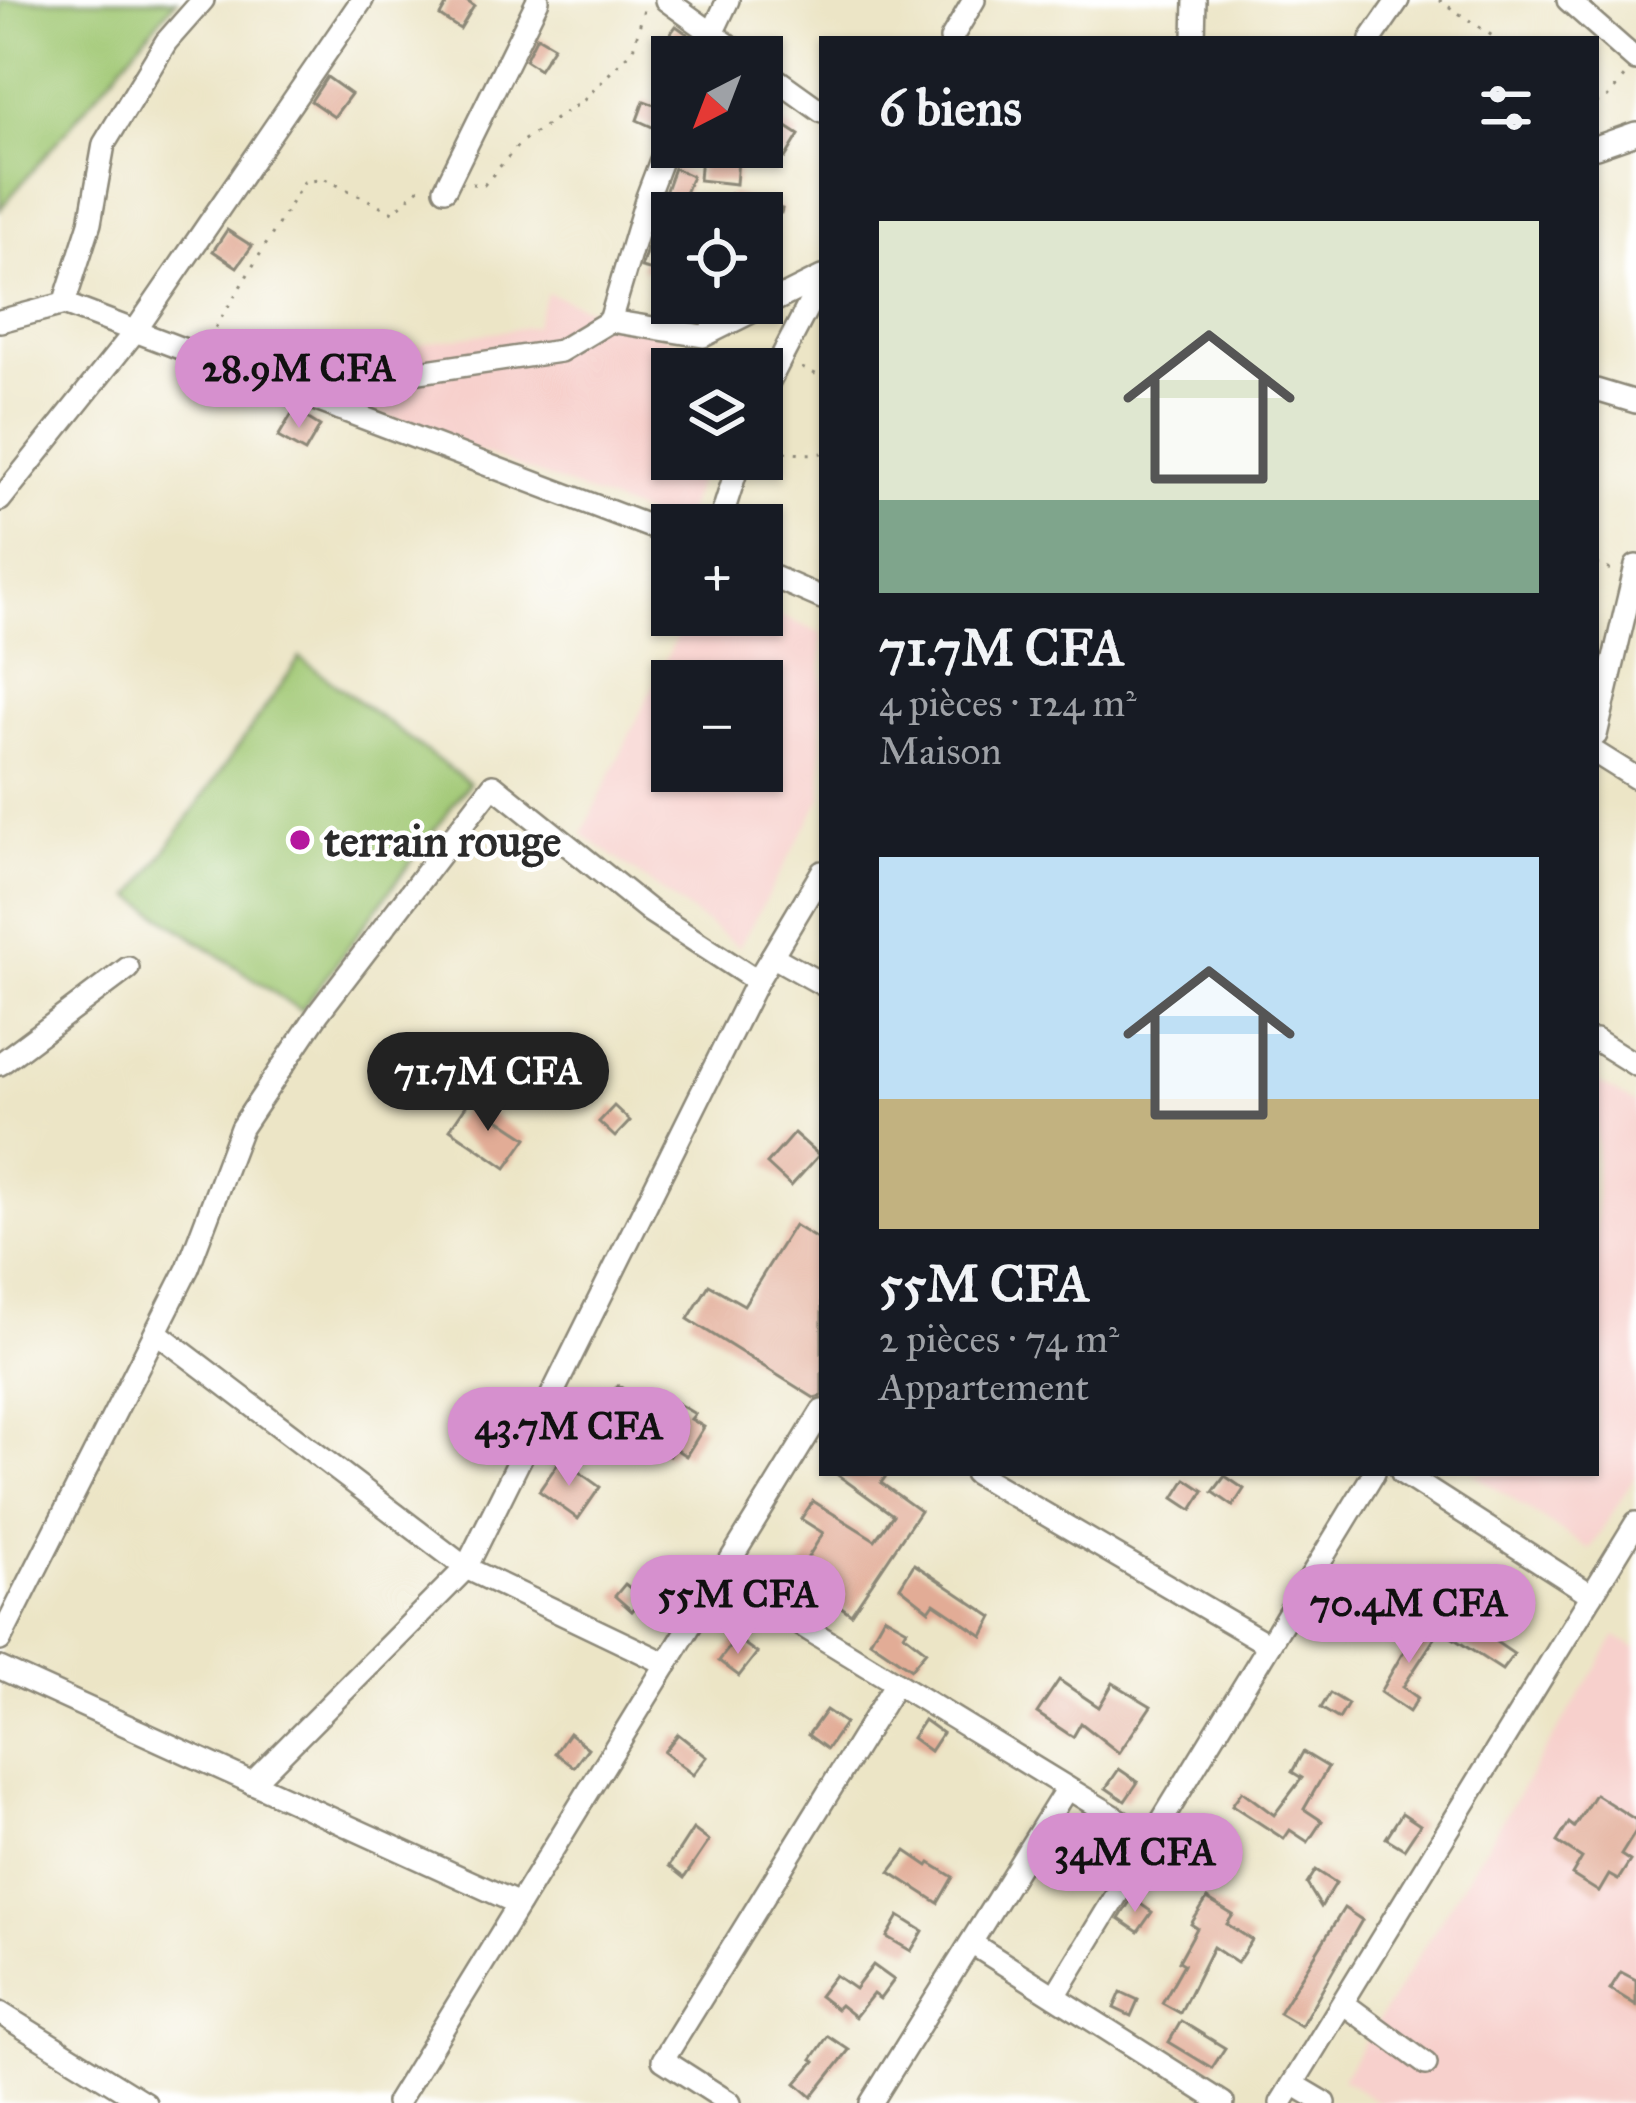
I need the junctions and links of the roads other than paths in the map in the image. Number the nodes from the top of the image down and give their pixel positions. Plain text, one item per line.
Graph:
1 (203, 0) edge
2 (362, 0) edge
3 (538, 0) edge
4 (666, 0) edge
5 (728, 0) edge
6 (974, 0) edge
7 (1195, 0) edge
8 (1398, 0) edge
9 (1568, 0) edge
10 (710, 32) junction
11 (708, 36) edge
12 (716, 36) edge
13 (953, 36) edge
14 (1194, 36) edge
15 (1373, 36) edge
16 (1636, 62) edge
17 (783, 84) edge
18 (819, 110) edge
19 (1636, 134) edge
20 (1599, 147) edge
21 (658, 168) edge
22 (446, 189) road end
23 (819, 279) edge
24 (819, 284) edge
25 (64, 304) junction
26 (0, 321) edge
27 (610, 321) junction
28 (136, 330) junction
29 (783, 354) edge
30 (1599, 391) edge
31 (1636, 402) edge
32 (340, 409) junction
33 (0, 500) edge
34 (651, 527) edge
35 (1636, 566) edge
36 (783, 581) edge
37 (819, 597) edge
38 (1599, 722) edge
39 (1599, 755) edge
40 (1636, 778) edge
41 (819, 877) edge
42 (772, 956) junction
43 (128, 968) dead end
44 (757, 982) junction
45 (819, 982) edge
46 (1599, 1042) edge
47 (0, 1064) edge
48 (1636, 1065) edge
49 (156, 1332) junction
50 (819, 1416) edge
51 (980, 1476) edge
52 (1372, 1476) edge
53 (1407, 1476) edge
54 (1636, 1523) edge
55 (466, 1568) junction
56 (721, 1576) junction
57 (1592, 1595) junction
58 (0, 1640) edge
59 (1269, 1645) junction
60 (667, 1664) junction
61 (0, 1669) edge
62 (896, 1683) junction
63 (252, 1783) junction
64 (1067, 1788) junction
65 (1151, 1839) junction
66 (519, 1904) junction
67 (971, 1943) junction
68 (1055, 1996) junction
69 (1342, 2003) junction
70 (0, 2013) edge
71 (1426, 2064) dead end
72 (1287, 2093) edge
73 (145, 2103) edge
74 (397, 2103) edge
75 (730, 2103) edge
76 (872, 2103) edge
77 (1223, 2103) edge
78 (1325, 2103) edge

1 - 25 street
2 - 28 street
3 - 22 street
4 - 10 street
5 - 10 street
6 - 13 street
7 - 14 street
8 - 15 street
9 - 16 street
10 - 11 street
10 - 12 street
17 - 18 street
19 - 20 street
21 - 27 street
23 - 27 street
24 - 29 street
25 - 26 street
25 - 28 street
27 - 32 street
28 - 32 street
28 - 33 street
30 - 31 street
32 - 34 street
35 - 38 street
36 - 37 street
39 - 40 street
41 - 42 street
42 - 44 street
42 - 45 street
43 - 47 street
44 - 49 street
44 - 55 street
46 - 48 street
49 - 55 street
49 - 58 street
50 - 56 street
51 - 59 street
52 - 59 street
53 - 57 street
54 - 57 street
55 - 60 street
55 - 63 street
56 - 60 street
56 - 62 street
57 - 69 street
59 - 65 street
60 - 66 street
61 - 63 street
62 - 64 street
62 - 75 street
63 - 66 street
64 - 65 street
64 - 67 street
65 - 68 street
66 - 74 street
67 - 68 street
67 - 76 street
68 - 77 street
69 - 71 street
69 - 72 street
70 - 73 street
72 - 78 street

